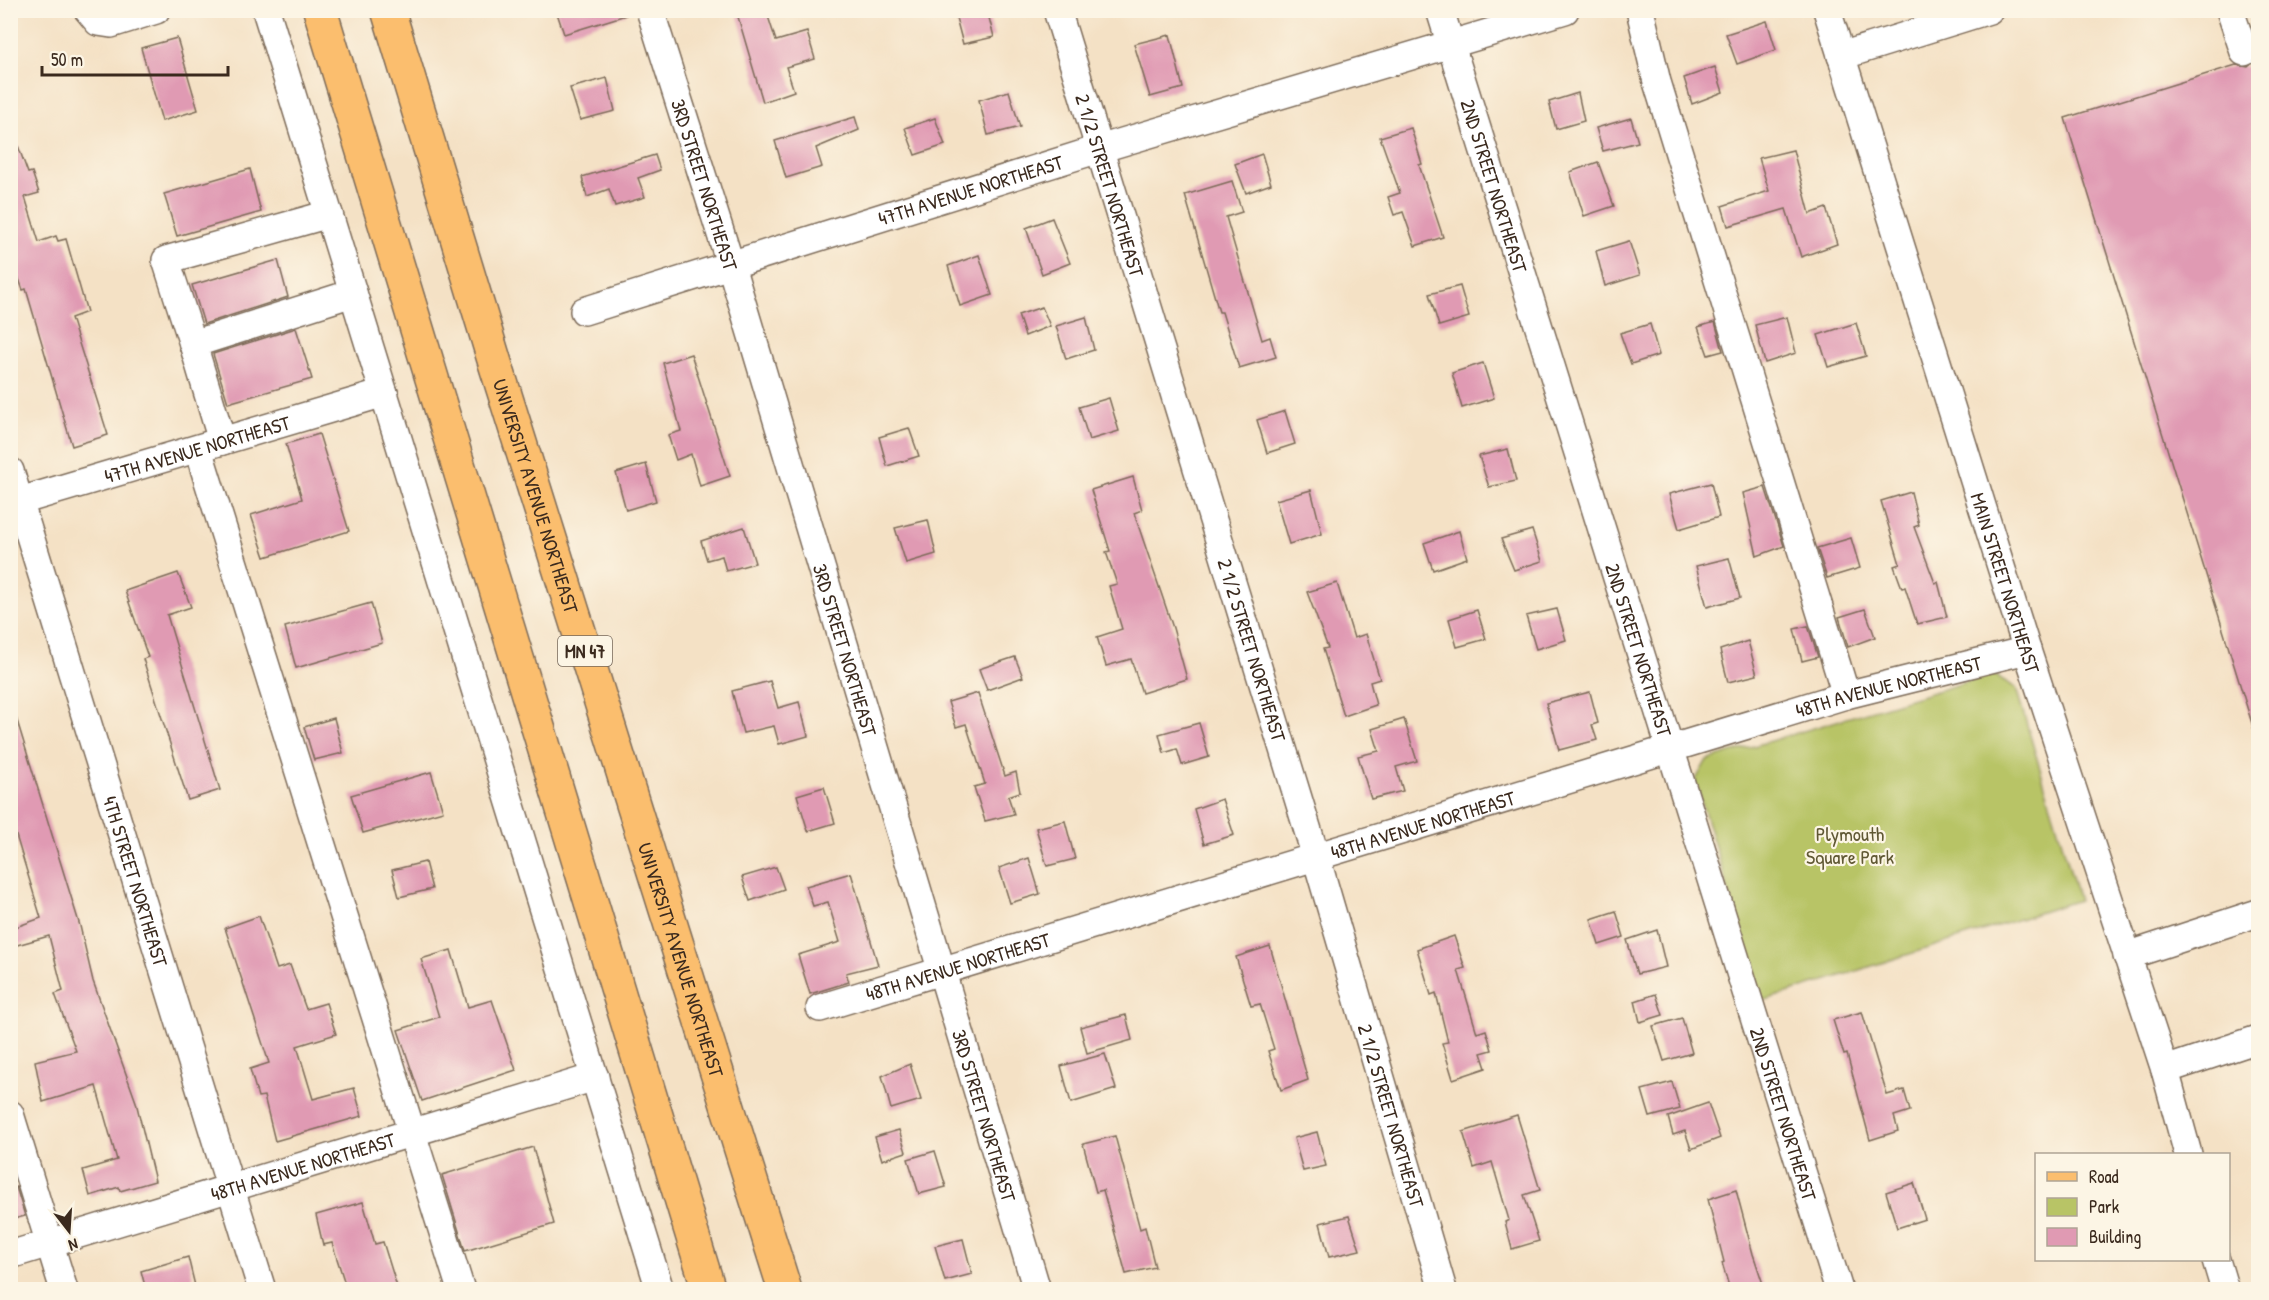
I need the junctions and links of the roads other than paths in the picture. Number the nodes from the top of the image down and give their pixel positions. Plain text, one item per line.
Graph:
1 (87, 10) edge
2 (156, 10) edge
3 (266, 10) edge
4 (320, 10) edge
5 (388, 10) edge
6 (650, 10) edge
7 (1057, 10) edge
8 (1440, 10) edge
9 (1565, 10) edge
10 (1640, 10) edge
11 (1827, 10) edge
12 (1989, 10) edge
13 (2230, 10) edge
14 (1451, 46) junction
15 (2244, 52) dead end
16 (1841, 56) junction
17 (1098, 149) junction
18 (329, 214) junction
19 (731, 266) junction
20 (353, 293) junction
21 (584, 311) dead end
22 (193, 344) junction
23 (384, 393) junction
24 (210, 445) junction
25 (10, 471) edge
26 (15, 503) edge
27 (2027, 650) junction
28 (1846, 694) junction
29 (1670, 748) junction
30 (1316, 857) junction
31 (2259, 913) edge
32 (2127, 956) junction
33 (942, 971) junction
34 (820, 1008) dead end
35 (2259, 1039) edge
36 (2165, 1070) junction
37 (595, 1077) junction
38 (10, 1114) edge
39 (412, 1132) junction
40 (2187, 1153) edge
41 (231, 1188) junction
42 (50, 1243) junction
43 (10, 1255) edge
44 (2216, 1261) edge
45 (64, 1290) edge
46 (262, 1290) edge
47 (461, 1290) edge
48 (660, 1290) edge
49 (709, 1290) edge
50 (785, 1290) edge
51 (1037, 1290) edge
52 (1443, 1290) edge
53 (1839, 1290) edge
54 (2225, 1290) edge

1 - 2 street
3 - 18 street
4 - 49 main road
5 - 50 main road, UNIVERSITY AVENUE NORTHEAST / MN 47
6 - 19 street, 3RD STREET NORTHEAST
7 - 17 street, 2 1/2 STREET NORTHEAST
8 - 14 street, 2ND STREET NORTHEAST
9 - 14 street, 47TH AVENUE NORTHEAST
10 - 28 street
11 - 16 street, MAIN STREET NORTHEAST
12 - 16 street
13 - 15 street
14 - 17 street, 47TH AVENUE NORTHEAST
14 - 29 street, 2ND STREET NORTHEAST
16 - 27 street, MAIN STREET NORTHEAST
17 - 19 street, 47TH AVENUE NORTHEAST
17 - 30 street, 2 1/2 STREET NORTHEAST
18 - 20 street
18 - 22 street
19 - 21 street, 47TH AVENUE NORTHEAST
19 - 33 street, 3RD STREET NORTHEAST
20 - 22 street
20 - 23 street
22 - 24 street
23 - 24 street, 47TH AVENUE NORTHEAST
23 - 37 street
24 - 26 street, 47TH AVENUE NORTHEAST
24 - 39 street
25 - 26 street, 4TH STREET NORTHEAST
26 - 41 street, 4TH STREET NORTHEAST
27 - 28 street, 48TH AVENUE NORTHEAST
27 - 32 street, MAIN STREET NORTHEAST
28 - 29 street, 48TH AVENUE NORTHEAST
29 - 30 street, 48TH AVENUE NORTHEAST
29 - 53 street, 2ND STREET NORTHEAST
30 - 33 street, 48TH AVENUE NORTHEAST
30 - 52 street, 2 1/2 STREET NORTHEAST
31 - 32 street
32 - 36 street, MAIN STREET NORTHEAST
33 - 34 street, 48TH AVENUE NORTHEAST
33 - 51 street, 3RD STREET NORTHEAST
35 - 36 street
36 - 40 street, MAIN STREET NORTHEAST
37 - 39 street, 48TH AVENUE NORTHEAST
37 - 48 street
38 - 42 street
39 - 41 street, 48TH AVENUE NORTHEAST
39 - 47 street
41 - 42 street, 48TH AVENUE NORTHEAST
41 - 46 street, 4TH STREET NORTHEAST
42 - 43 street, 48TH AVENUE NORTHEAST
42 - 45 street
44 - 54 street

